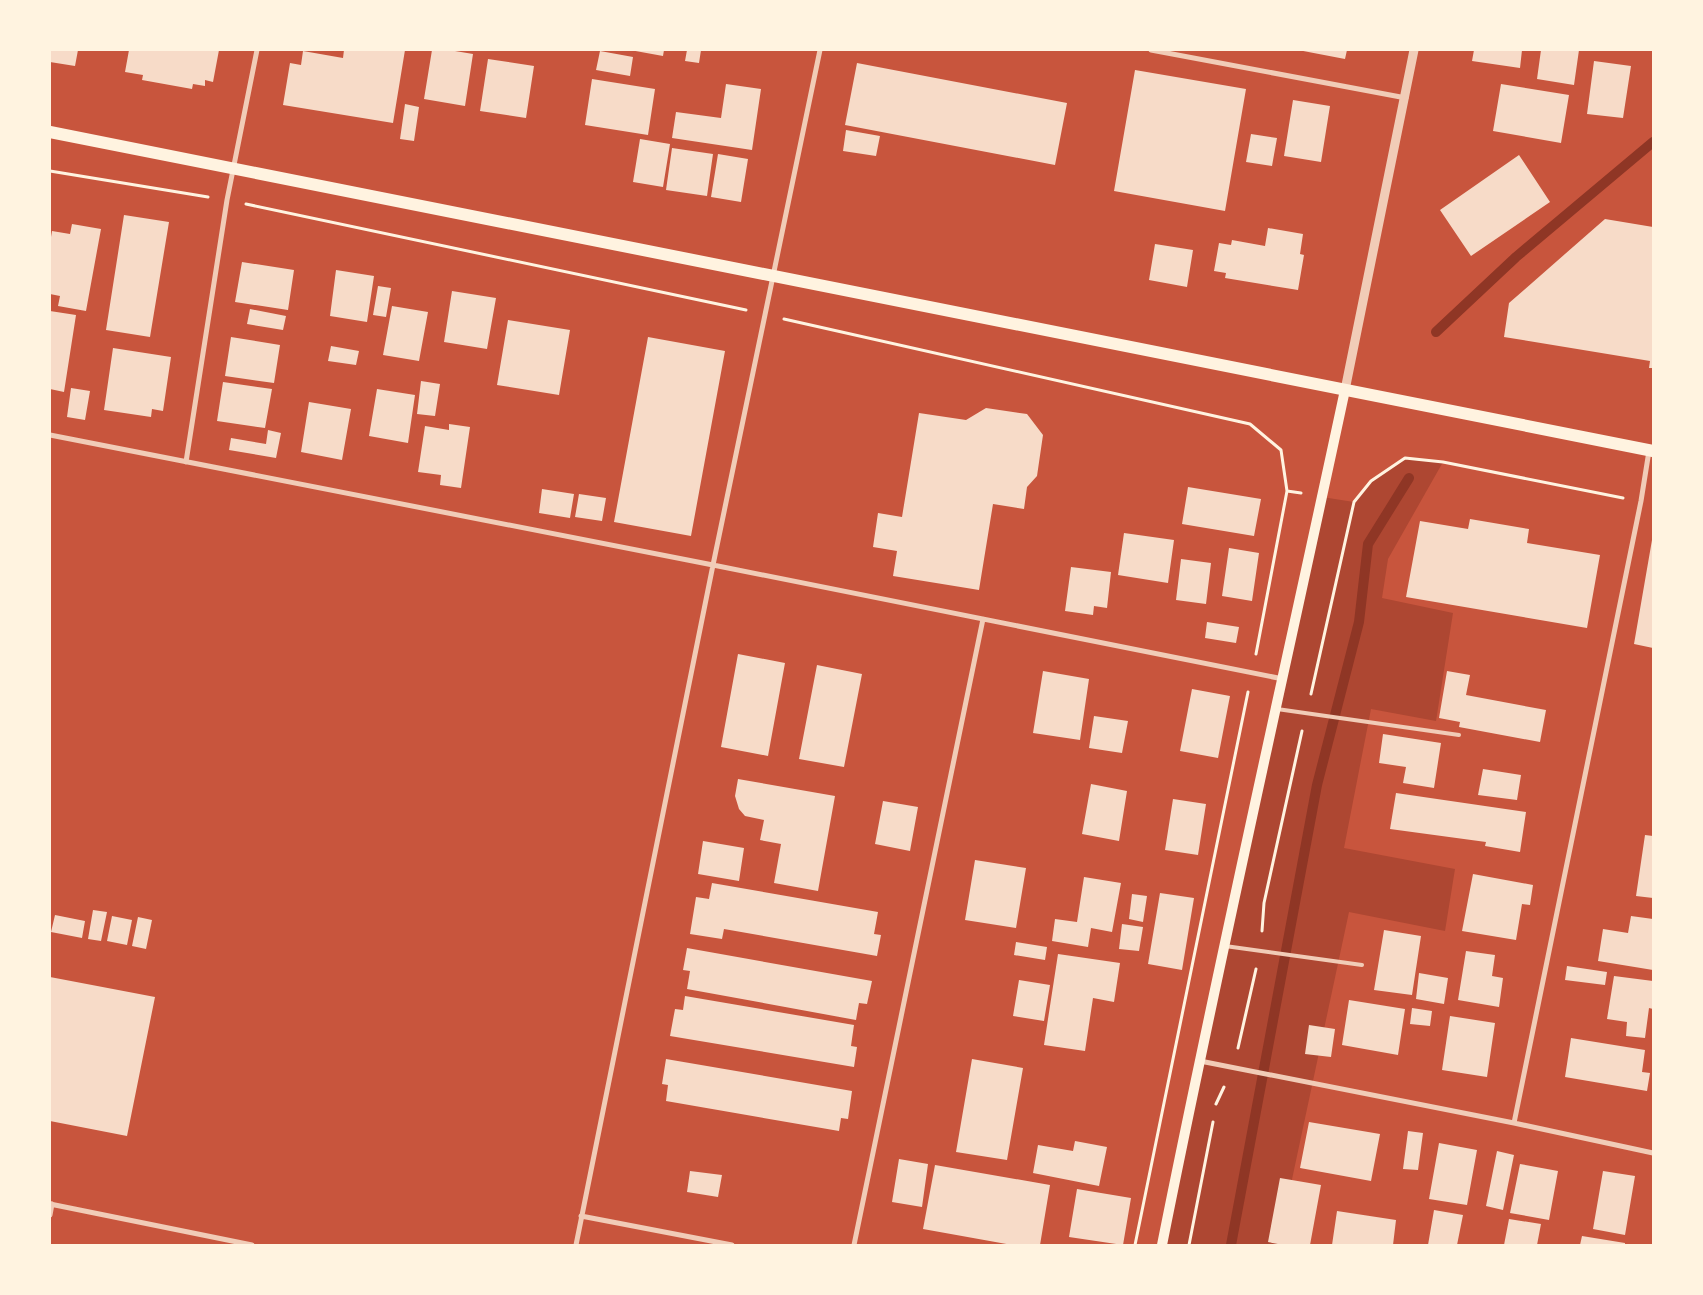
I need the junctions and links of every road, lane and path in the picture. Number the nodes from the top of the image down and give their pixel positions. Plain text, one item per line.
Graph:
1 (257, 50) edge
2 (820, 50) edge
3 (1151, 50) edge
4 (1414, 50) edge
5 (1406, 98) junction
6 (50, 132) edge
7 (233, 168) junction
8 (50, 171) edge
9 (227, 200) junction
10 (774, 275) junction
11 (764, 314) junction
12 (1344, 390) junction
13 (50, 435) edge
14 (1651, 451) edge
15 (186, 462) junction
16 (1641, 501) junction
17 (712, 565) junction
18 (983, 619) junction
19 (1252, 672) junction
20 (1283, 679) junction
21 (1277, 709) junction
22 (1306, 714) junction
23 (1459, 735) dead end
24 (1224, 946) junction
25 (1260, 951) junction
26 (1362, 965) dead end
27 (1199, 1061) junction
28 (1234, 1068) junction
29 (1215, 1110) dead end
30 (1213, 1120) dead end
31 (1514, 1123) junction
32 (1653, 1153) edge
33 (51, 1204) edge
34 (50, 1215) edge
35 (581, 1216) junction
36 (252, 1245) edge
37 (576, 1245) edge
38 (732, 1245) edge
39 (854, 1245) edge
40 (1135, 1245) edge
41 (1162, 1245) edge
42 (1189, 1245) edge

1 - 7 street
2 - 10 street
3 - 5 street
4 - 5 street
5 - 12 street
6 - 7 main road
7 - 9 street
7 - 10 main road
8 - 9 path
9 - 11 path
9 - 15 street
10 - 11 street
10 - 12 main road
11 - 17 street
11 - 19 path
12 - 14 main road
12 - 20 main road
13 - 15 street
14 - 16 street
15 - 17 street
16 - 22 path
16 - 31 street
17 - 18 street
17 - 35 street
18 - 19 street
18 - 39 street
19 - 20 street
19 - 40 path
20 - 21 main road
21 - 22 lane
21 - 24 main road
22 - 23 lane
22 - 25 path
24 - 25 lane
24 - 27 main road
25 - 26 lane
25 - 28 path
27 - 28 street
27 - 41 main road
28 - 29 path
28 - 31 street
30 - 42 path
31 - 32 street
33 - 34 street
33 - 36 street
35 - 37 street
35 - 38 street

